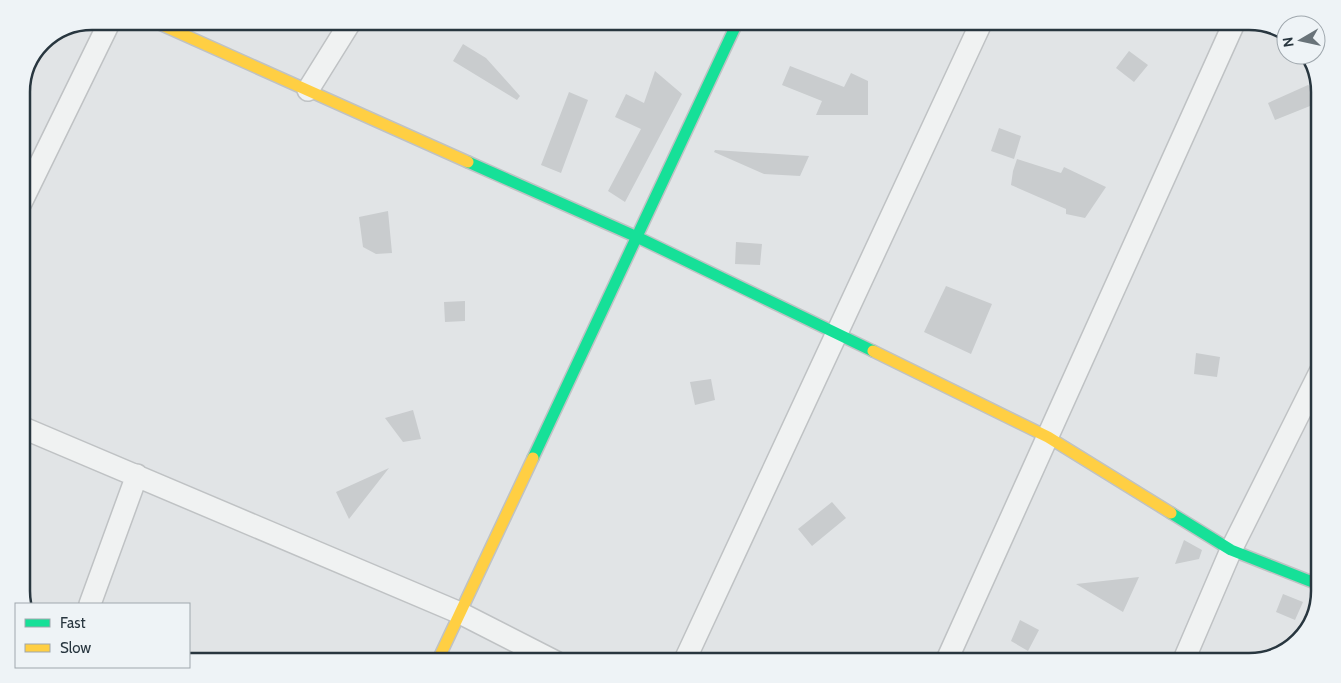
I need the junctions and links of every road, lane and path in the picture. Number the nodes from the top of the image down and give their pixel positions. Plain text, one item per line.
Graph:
1 (106, 30) edge
2 (173, 30) edge
3 (345, 30) edge
4 (734, 30) edge
5 (978, 30) edge
6 (1231, 30) edge
7 (308, 90) junction
8 (30, 185) edge
9 (637, 237) junction
10 (837, 333) junction
11 (1311, 390) edge
12 (30, 432) edge
13 (1048, 437) junction
14 (137, 475) junction
15 (1231, 550) junction
16 (1311, 582) edge
17 (90, 603) edge
18 (460, 613) junction
19 (441, 653) edge
20 (538, 653) edge
21 (688, 653) edge
22 (950, 653) edge
23 (1187, 653) edge

1 - 8 street
2 - 7 street
3 - 7 street
4 - 9 street
5 - 10 street
6 - 13 street
7 - 9 street
9 - 10 street
9 - 18 street
10 - 13 street
10 - 21 street
11 - 15 street
12 - 14 street
13 - 15 street
13 - 22 street
14 - 17 street
14 - 18 street
15 - 16 street
15 - 23 street
18 - 19 street
18 - 20 street

